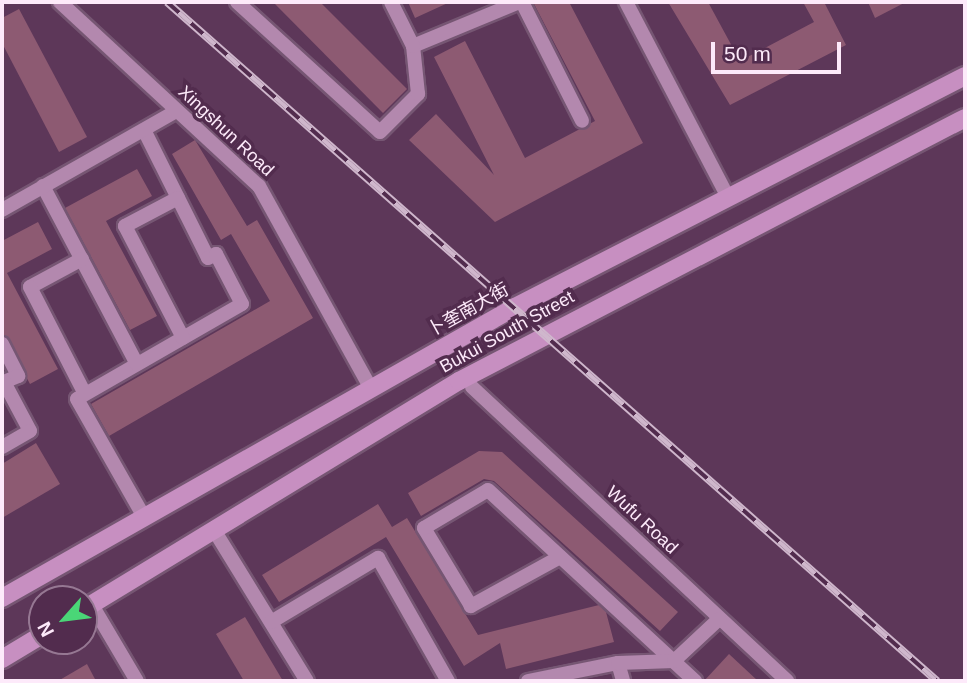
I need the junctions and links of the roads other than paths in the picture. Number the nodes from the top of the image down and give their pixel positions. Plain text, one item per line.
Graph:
1 (60, 2) edge
2 (237, 2) edge
3 (391, 2) edge
4 (520, 2) edge
5 (626, 2) edge
6 (412, 46) junction
7 (965, 76) edge
8 (176, 111) junction
9 (965, 118) edge
10 (582, 121) dead end
11 (144, 130) junction
12 (44, 186) junction
13 (727, 195) junction
14 (178, 198) junction
15 (2, 209) edge
16 (82, 260) junction
17 (183, 338) junction
18 (2, 345) edge
19 (137, 364) junction
20 (472, 387) dead end
21 (371, 389) junction
22 (85, 394) junction
23 (2, 447) edge
24 (144, 517) junction
25 (214, 530) junction
26 (560, 557) junction
27 (2, 598) edge
28 (98, 601) edge
29 (719, 619) junction
30 (98, 622) edge
31 (271, 622) junction
32 (28, 643) edge
33 (2, 659) edge
34 (674, 661) junction
35 (618, 663) junction
36 (562, 678) edge
37 (137, 681) edge
38 (307, 681) edge
39 (448, 681) edge
40 (528, 681) edge
41 (623, 681) edge
42 (695, 681) edge
43 (787, 681) edge

1 - 8 street, Xingshun Road
2 - 6 street
3 - 6 street
4 - 6 street
4 - 10 street
5 - 13 street
7 - 13 main road, 卜奎南大街
8 - 11 street
8 - 21 street, Xingshun Road
9 - 25 main road, Bukui South Street
11 - 12 street
11 - 14 street
12 - 15 street
12 - 16 street
13 - 21 main road, 卜奎南大街
14 - 17 street
14 - 17 street
16 - 19 street
16 - 22 street
17 - 19 street
18 - 23 street
19 - 22 street
20 - 29 street, Wufu Road
21 - 24 main road, 卜奎南大街
22 - 24 street
24 - 27 main road, 卜奎南大街
25 - 28 main road, Bukui South Street
25 - 31 street
26 - 26 street
26 - 34 street
29 - 34 street
29 - 43 street, Wufu Road
30 - 37 street
31 - 38 street
31 - 39 street
32 - 33 main road
34 - 35 street
34 - 42 street
35 - 36 street
35 - 41 street
36 - 40 street

